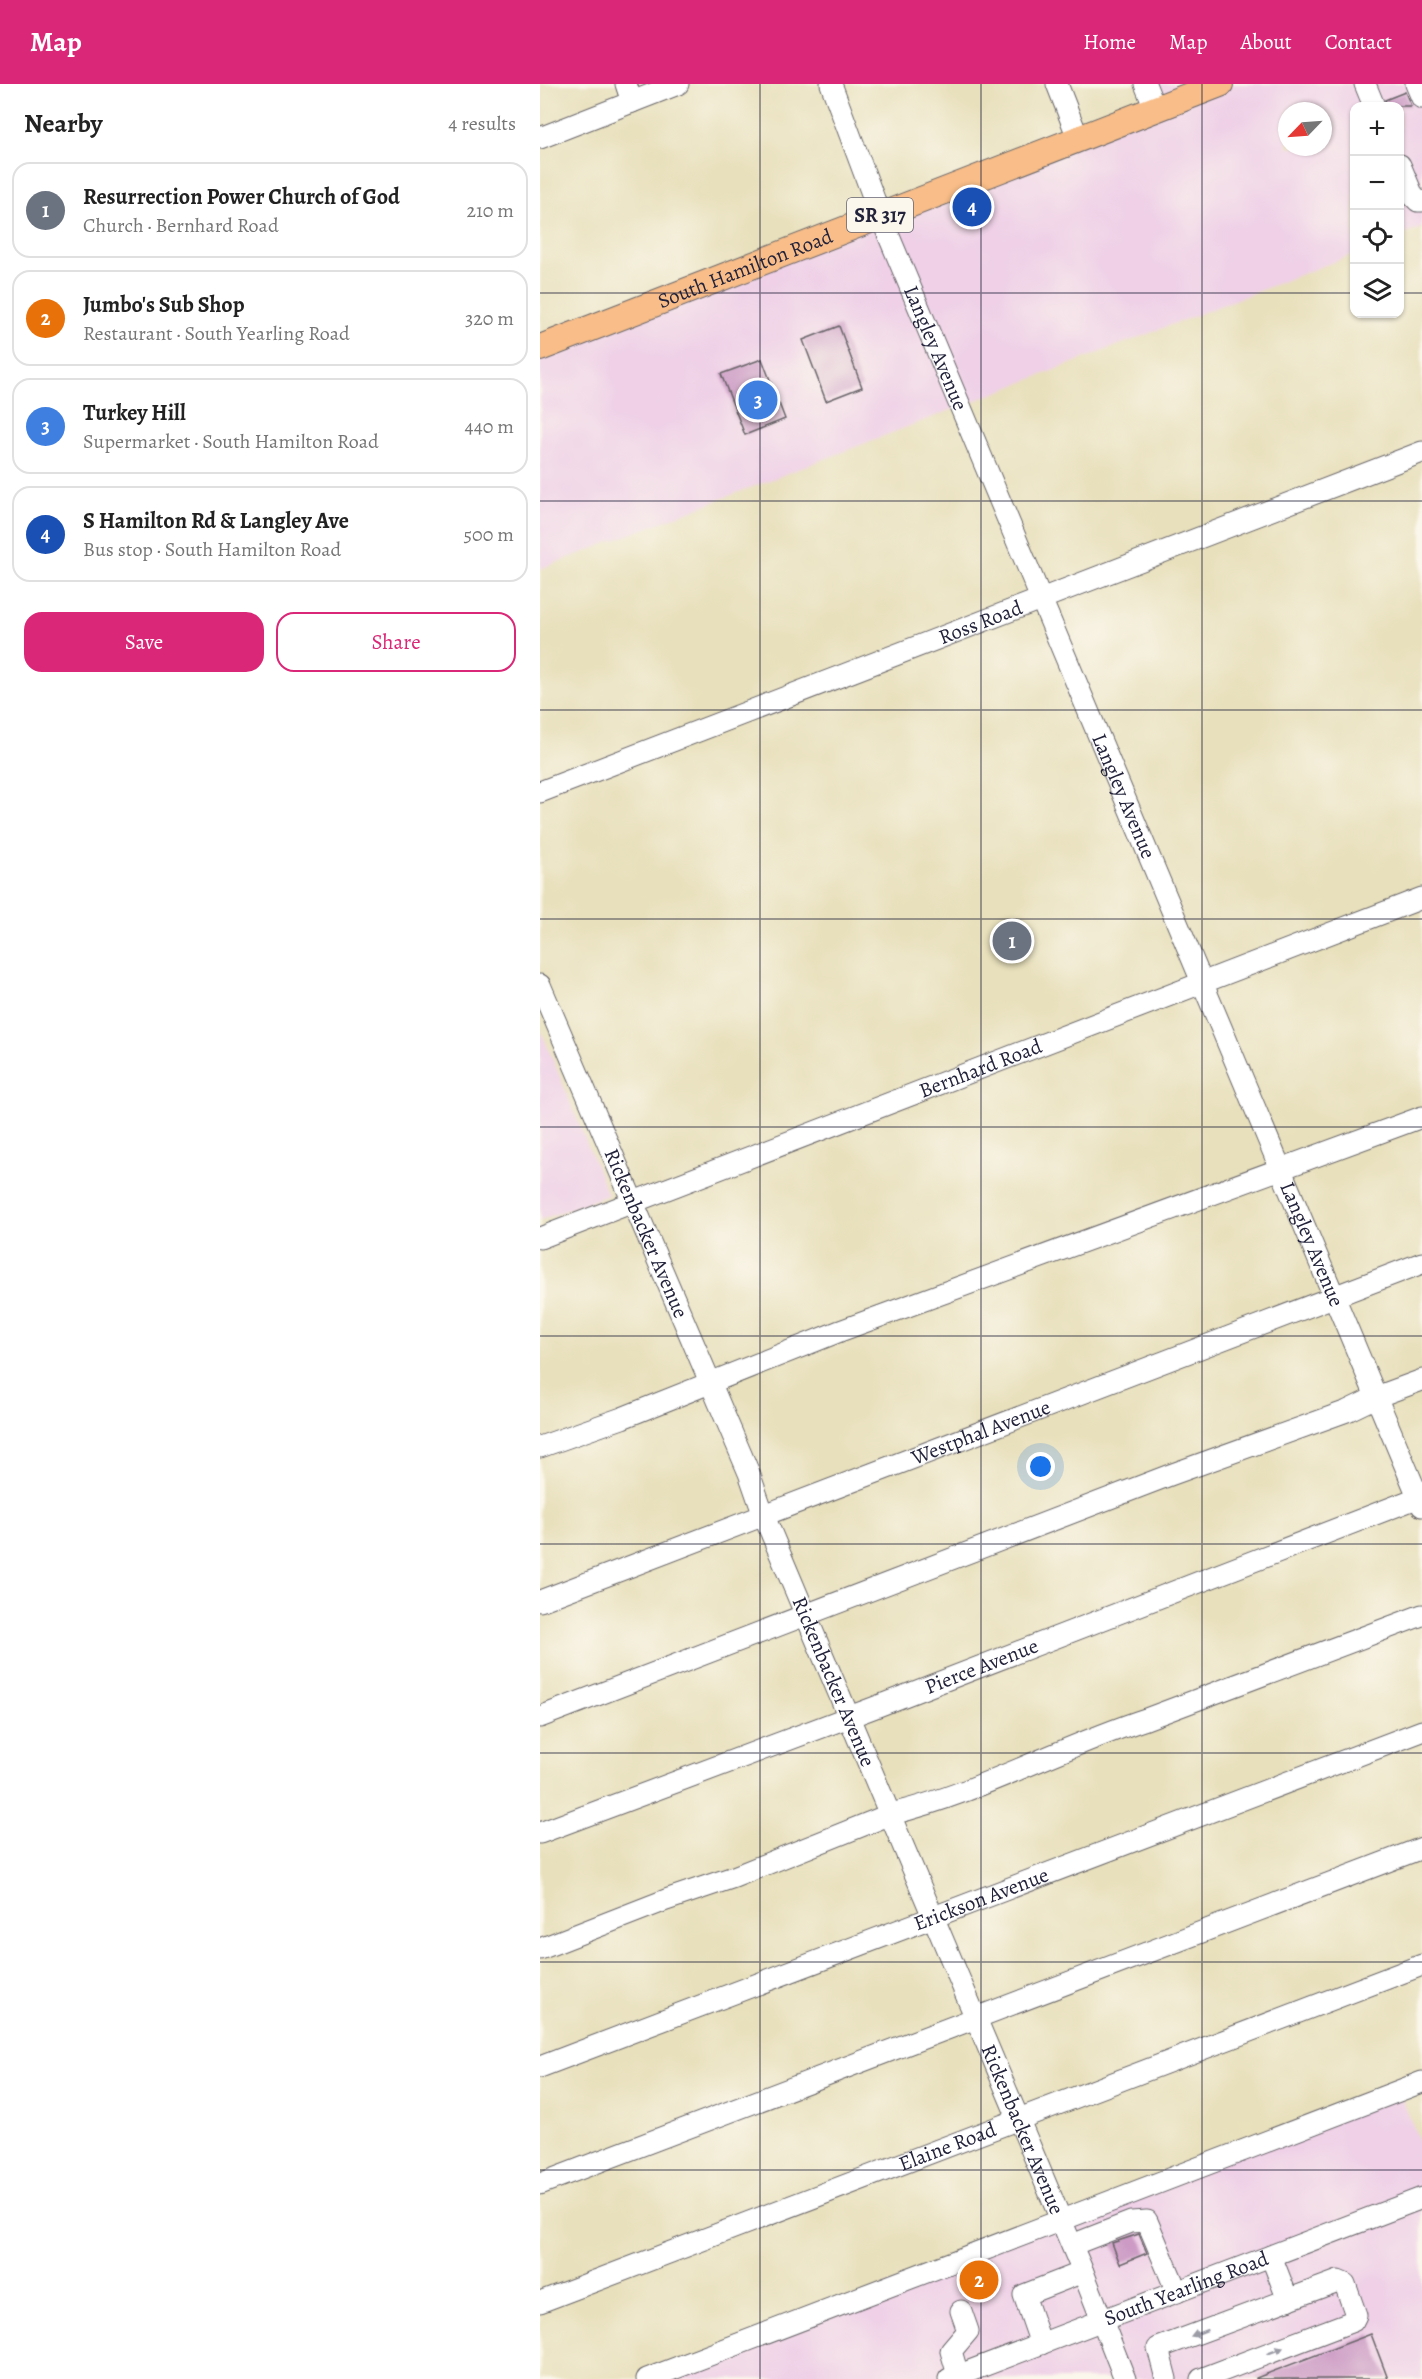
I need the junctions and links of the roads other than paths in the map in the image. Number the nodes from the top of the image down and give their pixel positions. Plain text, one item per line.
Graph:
1 (678, 84) edge
2 (831, 84) edge
3 (1057, 84) edge
4 (1145, 84) edge
5 (1220, 84) edge
6 (1365, 84) edge
7 (1416, 84) edge
8 (629, 93) edge
9 (1422, 98) edge
10 (1372, 102) edge
11 (1155, 109) junction
12 (540, 138) edge
13 (1078, 138) junction
14 (1404, 175) edge
15 (1422, 201) edge
16 (880, 215) junction
17 (540, 348) edge
18 (1422, 452) edge
19 (1041, 599) junction
20 (540, 792) edge
21 (1422, 898) edge
22 (1203, 982) junction
23 (540, 985) edge
24 (1422, 1117) edge
25 (1281, 1168) junction
26 (633, 1201) junction
27 (540, 1238) edge
28 (1422, 1263) edge
29 (1334, 1296) junction
30 (1422, 1380) edge
31 (711, 1383) junction
32 (1376, 1396) junction
33 (540, 1447) edge
34 (1421, 1500) edge
35 (764, 1516) junction
36 (540, 1601) edge
37 (1422, 1615) edge
38 (807, 1616) junction
39 (850, 1716) junction
40 (540, 1717) edge
41 (1422, 1731) edge
42 (891, 1814) junction
43 (540, 1833) edge
44 (1422, 1848) edge
45 (933, 1918) junction
46 (540, 1949) edge
47 (1422, 1965) edge
48 (976, 2018) junction
49 (540, 2067) edge
50 (1422, 2082) edge
51 (1018, 2119) junction
52 (540, 2184) edge
53 (1422, 2198) edge
54 (1061, 2220) junction
55 (1072, 2245) junction
56 (1272, 2256) junction
57 (1083, 2272) junction
58 (1177, 2292) junction
59 (1288, 2300) junction
60 (540, 2302) edge
61 (961, 2311) dead end
62 (1103, 2320) junction
63 (1041, 2344) junction
64 (989, 2372) edge
65 (954, 2377) edge
66 (648, 2379) edge
67 (1125, 2379) edge
68 (1166, 2379) edge
69 (1201, 2379) edge

1 - 8 street
2 - 16 street, Langley Avenue
3 - 13 street
4 - 11 street
5 - 11 main road, South Hamilton Road / SR 317
6 - 10 street
7 - 9 street
8 - 12 street
11 - 13 main road, South Hamilton Road / SR 317
13 - 16 main road, South Hamilton Road / SR 317
14 - 15 street
16 - 17 main road, South Hamilton Road / SR 317
16 - 19 street, Langley Avenue
18 - 19 street, Ross Road
19 - 20 street, Ross Road
19 - 22 street, Langley Avenue
21 - 22 street, Bernhard Road
22 - 25 street, Langley Avenue
22 - 26 street, Bernhard Road
23 - 26 street, Rickenbacker Avenue
24 - 25 street
25 - 29 street, Langley Avenue
25 - 31 street
26 - 27 street, Bernhard Road
26 - 31 street, Rickenbacker Avenue
28 - 29 street, Westphal Avenue
29 - 32 street, Langley Avenue
29 - 35 street, Westphal Avenue
30 - 32 street
31 - 33 street
31 - 35 street, Rickenbacker Avenue
32 - 34 street, Langley Avenue
32 - 38 street
34 - 39 street, Pierce Avenue
35 - 36 street, Westphal Avenue
35 - 38 street, Rickenbacker Avenue
37 - 42 street
38 - 39 street, Rickenbacker Avenue
38 - 40 street
39 - 42 street, Rickenbacker Avenue
39 - 43 street, Pierce Avenue
41 - 45 street, Erickson Avenue
42 - 45 street, Rickenbacker Avenue
42 - 46 street
44 - 48 street
45 - 48 street, Rickenbacker Avenue
45 - 49 street, Erickson Avenue
47 - 51 street, Elaine Road
48 - 51 street, Rickenbacker Avenue
48 - 52 street
50 - 54 street
51 - 54 street, Rickenbacker Avenue
51 - 60 street, Elaine Road
53 - 56 street, South Yearling Road
54 - 55 street, Rickenbacker Avenue
54 - 66 street
55 - 57 street, Rickenbacker Avenue
55 - 58 street
56 - 58 street, South Yearling Road
56 - 59 street
57 - 62 street, Rickenbacker Avenue
57 - 63 street
58 - 62 street, South Yearling Road
59 -> 68 street
69 -> 59 street
61 - 65 street
62 - 63 street, South Yearling Road
62 - 67 street, Rickenbacker Avenue
63 - 64 street, South Yearling Road
64 - 65 street, South Yearling Road

